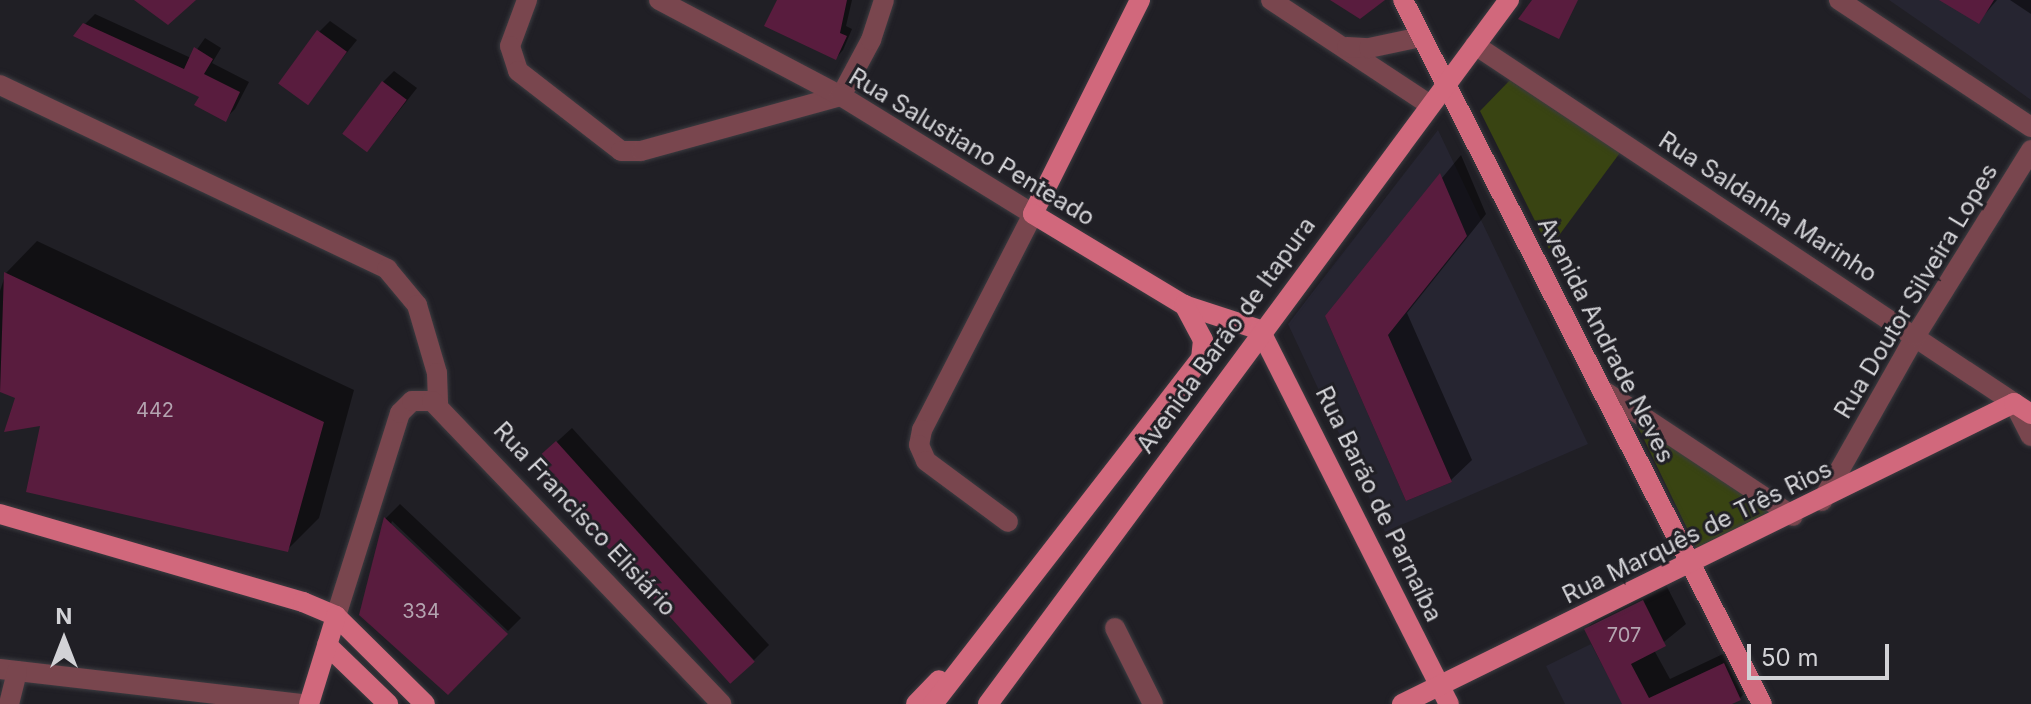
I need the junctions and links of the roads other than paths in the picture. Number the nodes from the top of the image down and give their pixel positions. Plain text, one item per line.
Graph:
1 (527, 0) edge
2 (659, 0) edge
3 (884, 0) edge
4 (1140, 0) edge
5 (1271, 0) edge
6 (1403, 0) edge
7 (1509, 0) edge
8 (1839, 0) edge
9 (1421, 37) junction
10 (1475, 45) junction
11 (1344, 46) junction
12 (1445, 83) junction
13 (0, 85) edge
14 (841, 96) junction
15 (1429, 104) junction
16 (2031, 127) edge
17 (2031, 150) edge
18 (1033, 214) junction
19 (1184, 305) junction
20 (1260, 330) junction
21 (1916, 335) junction
22 (1601, 389) junction
23 (438, 404) junction
24 (2022, 409) edge
25 (2031, 436) edge
26 (1822, 501) junction
27 (0, 514) edge
28 (1793, 516) junction
29 (1008, 522) dead end
30 (1692, 562) junction
31 (336, 616) junction
32 (1115, 628) dead end
33 (327, 645) junction
34 (8, 670) edge
35 (957, 672) junction
36 (1444, 695) edge
37 (9, 704) edge
38 (301, 704) edge
39 (309, 704) edge
40 (388, 704) edge
41 (425, 704) edge
42 (722, 704) edge
43 (916, 704) edge
44 (933, 704) edge
45 (988, 704) edge
46 (1153, 704) edge
47 (1402, 704) edge
48 (1762, 704) edge

1 - 14 street
2 - 14 street, Rua Salustiano Penteado
3 - 14 street
4 - 18 main road
5 - 11 street
6 - 9 main road, Avenida Andrade Neves
7 - 10 main road, Avenida Barão de Itapura
8 - 16 street
9 - 11 street
9 - 12 main road, Avenida Andrade Neves
10 - 12 main road, Avenida Barão de Itapura
10 - 21 street, Rua Saldanha Marinho
11 - 15 street
12 - 15 main road, Avenida Barão de Itapura
12 - 22 main road, Avenida Andrade Neves
13 - 23 street
14 - 18 street, Rua Salustiano Penteado
15 - 20 main road, Avenida Barão de Itapura
17 - 21 street, Rua Doutor Silveira Lopes
18 - 19 main road, Rua Salustiano Penteado
18 - 29 street
19 - 20 main road, Rua Salustiano Penteado
19 - 35 main road, Avenida Barão de Itapura
20 - 36 main road, Rua Barão de Parnaíba
20 - 45 main road, Avenida Barão de Itapura
21 - 24 street, Rua Saldanha Marinho
21 - 26 street, Rua Doutor Silveira Lopes
22 - 28 street
22 - 30 main road, Avenida Andrade Neves
23 - 31 street
23 - 42 street, Rua Francisco Elisiário
24 - 25 street
24 - 26 main road, Rua Marquês de Três Rios
26 - 28 main road, Rua Marquês de Três Rios
27 - 31 main road
28 - 30 main road, Rua Marquês de Três Rios
30 - 36 main road, Rua Marquês de Três Rios
30 - 48 main road, Avenida Andrade Neves
31 - 33 main road
31 - 41 main road
32 - 46 street
33 - 39 main road
33 - 40 main road
34 - 37 street
34 - 38 street
35 - 43 main road
35 - 44 main road, Avenida Barão de Itapura
36 - 47 main road, Rua Marquês de Três Rios

